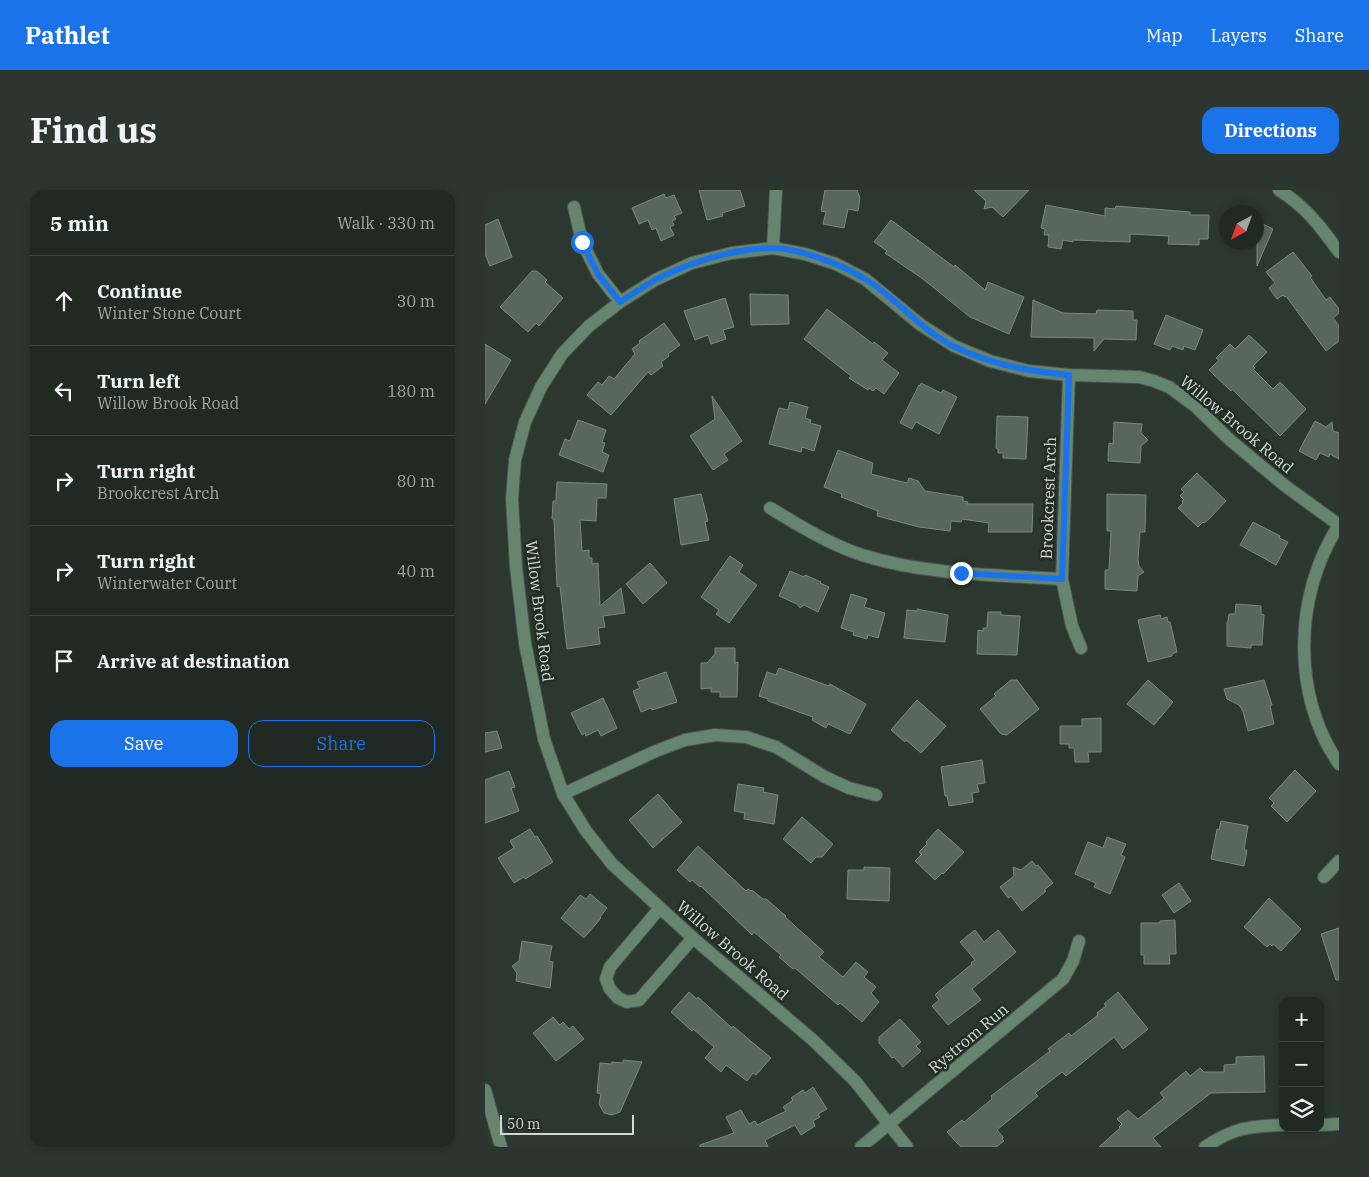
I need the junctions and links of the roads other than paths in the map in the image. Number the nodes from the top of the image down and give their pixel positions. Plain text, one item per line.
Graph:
1 (776, 190) edge
2 (1279, 190) edge
3 (574, 207) dead end
4 (773, 248) junction
5 (1339, 252) edge
6 (620, 302) junction
7 (1069, 375) junction
8 (770, 508) dead end
9 (1339, 525) edge
10 (1062, 579) junction
11 (1081, 648) dead end
12 (1339, 764) edge
13 (563, 794) junction
14 (876, 795) dead end
15 (1339, 861) edge
16 (1324, 877) dead end
17 (660, 908) junction
18 (693, 938) junction
19 (1079, 941) dead end
20 (485, 1090) edge
21 (1339, 1124) edge
22 (889, 1125) junction
23 (1279, 1125) edge
24 (1324, 1125) edge
25 (501, 1147) edge
26 (861, 1147) edge
27 (907, 1147) edge
28 (1205, 1147) edge

1 - 4 street
2 - 5 street
3 - 6 street
4 - 6 street, Willow Brook Road
4 - 7 street, Willow Brook Road
6 - 13 street, Willow Brook Road
7 - 9 street, Willow Brook Road
7 - 10 street, Brookcrest Arch
8 - 10 street
9 - 12 street
10 - 11 street, Brookcrest Arch
13 - 14 street
13 - 17 street, Willow Brook Road
15 - 16 street
17 - 18 street, Willow Brook Road
17 - 18 street
18 - 22 street, Willow Brook Road
19 - 22 street, Rystrom Run
20 - 25 street
21 - 24 street
22 - 26 street, Rystrom Run
22 - 27 street, Willow Brook Road
23 - 28 street

